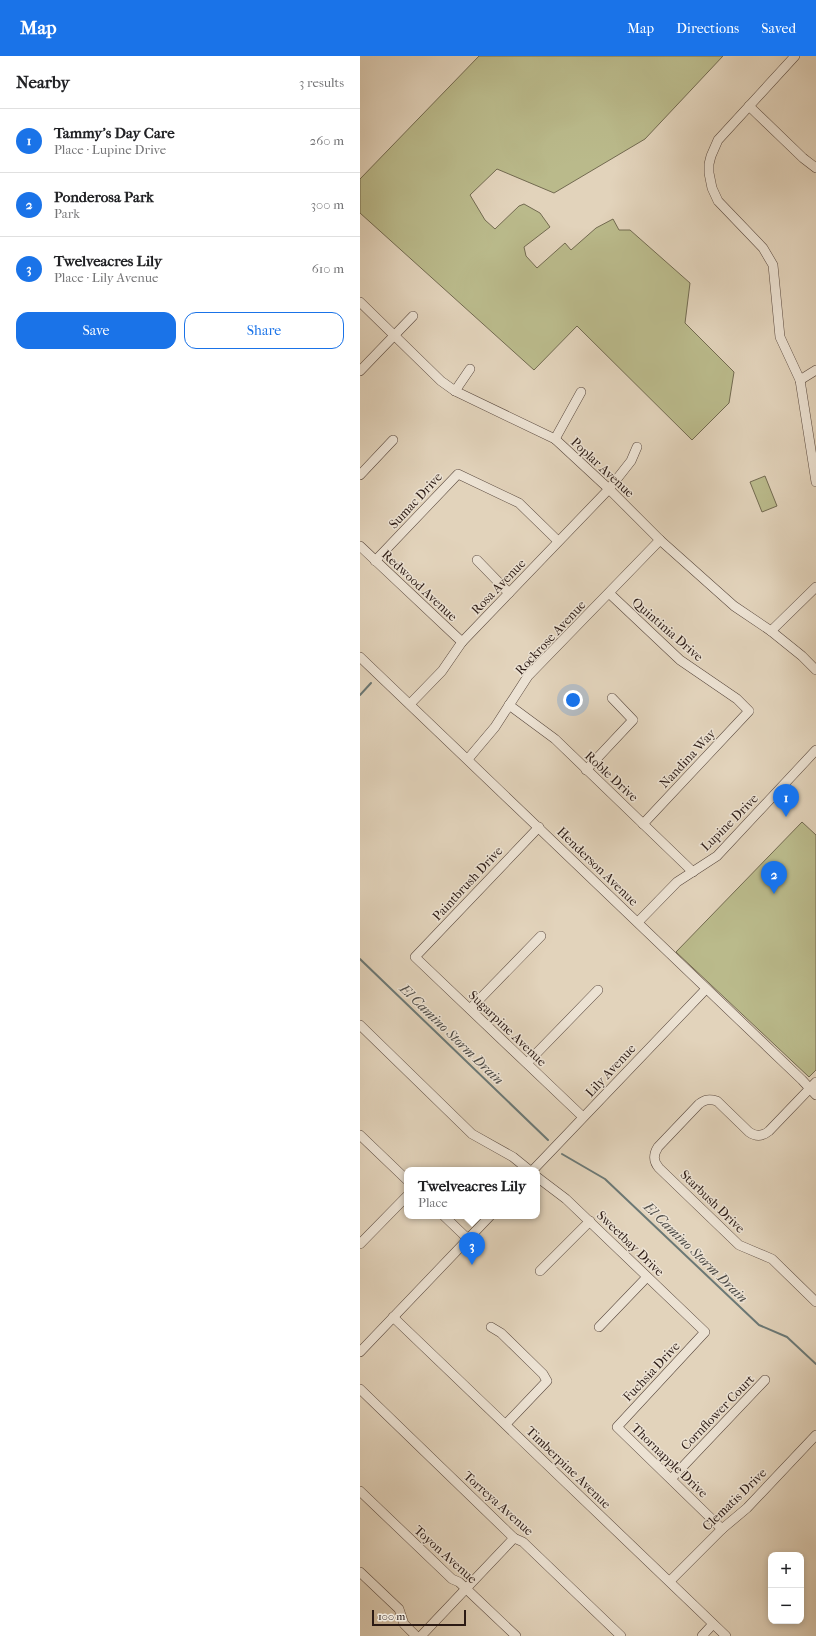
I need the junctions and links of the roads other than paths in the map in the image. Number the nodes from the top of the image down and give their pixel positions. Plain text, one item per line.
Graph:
1 (795, 56) edge
2 (749, 106) junction
3 (816, 168) edge
4 (360, 302) edge
5 (413, 316) dead end
6 (395, 334) junction
7 (470, 368) dead end
8 (816, 370) edge
9 (360, 371) edge
10 (800, 380) junction
11 (455, 391) junction
12 (581, 392) dead end
13 (393, 440) dead end
14 (555, 440) junction
15 (637, 447) dead end
16 (813, 447) edge
17 (360, 475) edge
18 (816, 482) edge
19 (609, 489) junction
20 (660, 540) junction
21 (558, 541) junction
22 (360, 546) edge
23 (477, 560) dead end
24 (375, 561) junction
25 (816, 587) edge
26 (509, 593) junction
27 (609, 593) junction
28 (771, 631) junction
29 (462, 642) junction
30 (360, 657) edge
31 (816, 670) edge
32 (612, 698) dead end
33 (410, 704) junction
34 (509, 705) junction
35 (749, 711) joint
36 (816, 750) edge
37 (468, 759) junction
38 (586, 770) junction
39 (644, 824) junction
40 (539, 827) junction
41 (693, 872) junction
42 (638, 922) junction
43 (541, 936) dead end
44 (415, 957) joint
45 (706, 989) junction
46 (598, 990) dead end
47 (470, 1010) junction
48 (360, 1025) edge
49 (527, 1063) junction
50 (814, 1089) edge
51 (583, 1117) junction
52 (360, 1136) edge
53 (525, 1167) edge
54 (536, 1167) edge
55 (404, 1177) edge
56 (540, 1179) edge
57 (404, 1199) edge
58 (447, 1219) edge
59 (487, 1219) edge
60 (590, 1221) junction
61 (468, 1239) junction
62 (360, 1244) edge
63 (540, 1271) dead end
64 (647, 1277) junction
65 (816, 1302) edge
66 (393, 1317) junction
67 (491, 1327) dead end
68 (600, 1327) dead end
69 (705, 1332) joint
70 (360, 1352) edge
71 (765, 1380) dead end
72 (360, 1389) edge
73 (506, 1424) junction
74 (617, 1427) joint
75 (816, 1435) edge
76 (671, 1479) junction
77 (360, 1492) edge
78 (722, 1528) junction
79 (514, 1538) junction
80 (360, 1572) edge
81 (670, 1581) junction
82 (466, 1589) junction
83 (714, 1624) junction
84 (416, 1636) edge
85 (421, 1636) edge
86 (516, 1636) edge
87 (621, 1636) edge
88 (702, 1636) edge
89 (726, 1636) edge

1 - 2 street
2 - 3 street
2 - 10 street
4 - 6 street, Poplar Avenue
5 - 6 street
6 - 9 street
6 - 11 street, Poplar Avenue
7 - 11 street
8 - 10 street
10 - 16 street
11 - 14 street, Poplar Avenue
12 - 14 street
13 - 17 street
14 - 19 street, Poplar Avenue
15 - 19 street, Rosa Avenue
16 - 18 street
19 - 20 street, Poplar Avenue
19 - 21 street, Rosa Avenue
20 - 27 street, Rockrose Avenue
20 - 28 street, Poplar Avenue
21 - 24 street, Sumac Drive
21 - 26 street, Rosa Avenue
22 - 24 street, Redwood Avenue
23 - 26 street
24 - 29 street, Redwood Avenue
25 - 28 street
26 - 29 street, Rosa Avenue
27 - 34 street, Rockrose Avenue
27 - 35 street, Quintinia Drive
28 - 31 street, Poplar Avenue
29 - 33 street, Rosa Avenue
30 - 33 street, Henderson Avenue
32 - 38 street
33 - 37 street, Henderson Avenue
34 - 37 street, Rockrose Avenue
34 - 38 street, Roble Drive
35 - 39 street, Nandina Way
36 - 41 street, Lupine Drive
37 - 40 street, Henderson Avenue
38 - 39 street, Roble Drive
39 - 41 street, Roble Drive
40 - 42 street, Henderson Avenue
40 - 44 street, Paintbrush Drive
41 - 42 street, Lupine Drive
42 - 45 street, Henderson Avenue
43 - 47 street
44 - 47 street, Sugarpine Avenue
45 - 50 street, Henderson Avenue
45 - 51 street, Lily Avenue
46 - 49 street
47 - 49 street, Sugarpine Avenue
48 - 53 street
49 - 51 street, Sugarpine Avenue
50 - 65 street, Starbush Drive
51 - 54 street, Lily Avenue
52 - 55 street
56 - 60 street, Sweetbay Drive
57 - 62 street
58 - 61 street
59 - 61 street
60 - 63 street
60 - 64 street, Sweetbay Drive
61 - 66 street
64 - 68 street
64 - 69 street, Sweetbay Drive
66 - 70 street
66 - 73 street, Timberpine Avenue
67 - 73 street
69 - 74 street, Fuchsia Drive
71 - 76 street, Cornflower Court
72 - 79 street, Torreya Avenue
73 - 81 street, Timberpine Avenue
74 - 76 street, Thornapple Drive
75 - 78 street, Clematis Drive
76 - 78 street, Thornapple Drive
77 - 82 street, Toyon Avenue
78 - 81 street, Clematis Drive
79 - 82 street
79 - 87 street, Torreya Avenue
80 - 84 street
81 - 83 street, Timberpine Avenue
82 - 85 street
82 - 86 street, Toyon Avenue
83 - 88 street
83 - 89 street, Timberpine Avenue

